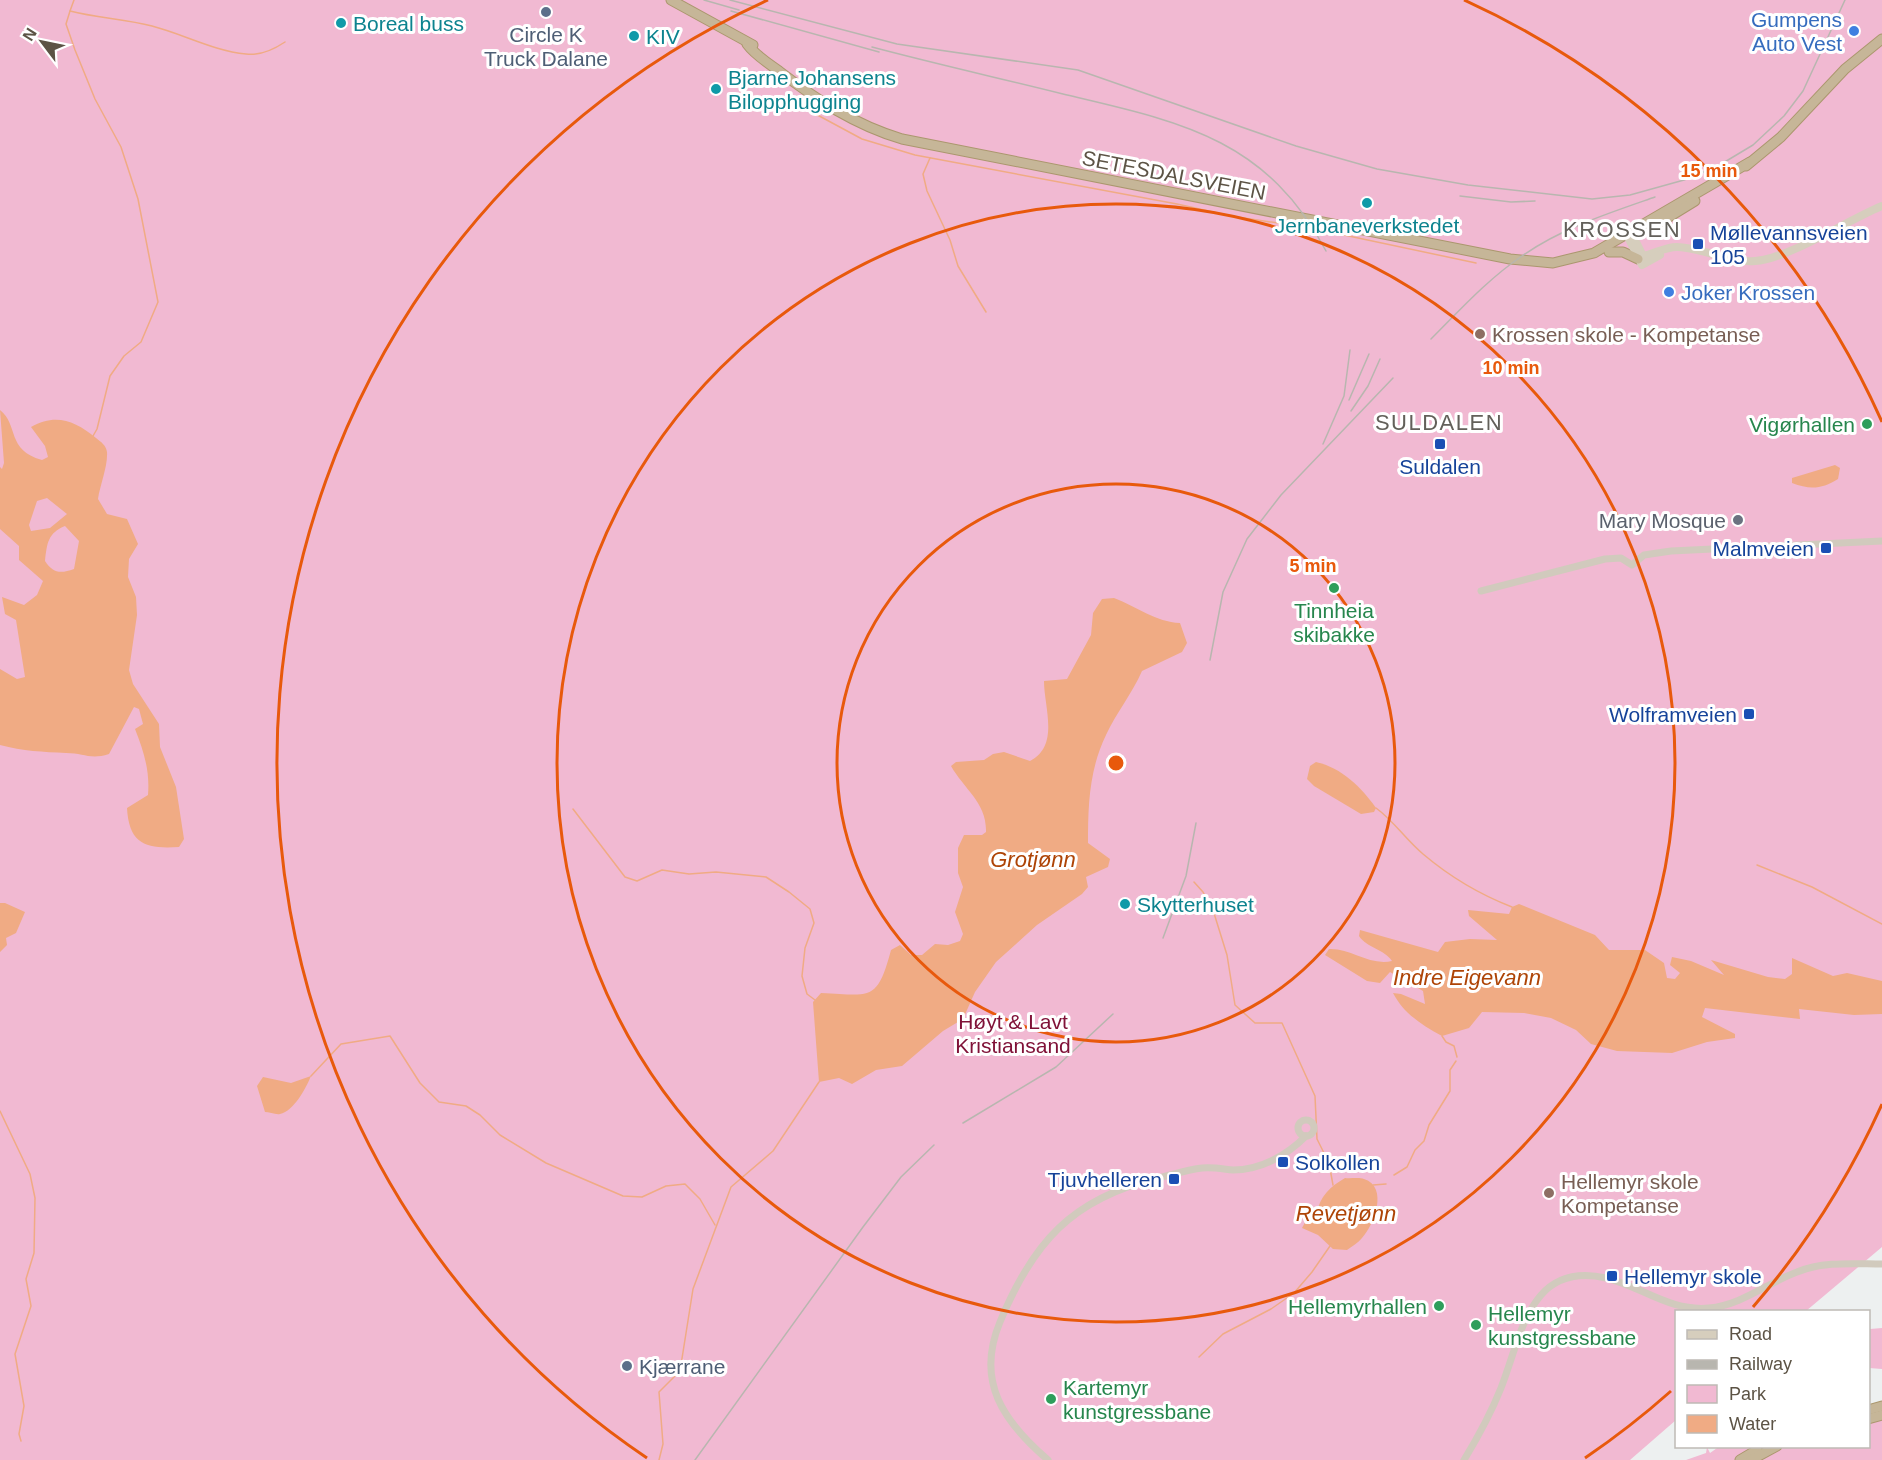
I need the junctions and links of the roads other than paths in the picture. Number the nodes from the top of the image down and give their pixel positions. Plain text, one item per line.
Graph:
1 (671, 0) edge
2 (1882, 39) edge
3 (1882, 206) edge
4 (1630, 239) junction
5 (1682, 248) junction
6 (1610, 252) junction
7 (1638, 259) junction
8 (1510, 260) junction
9 (1882, 541) edge
10 (1481, 591) dead end
11 (1299, 1131) junction
12 (1306, 1136) junction
13 (1290, 1148) junction
14 (1882, 1264) edge
15 (1761, 1448) edge
16 (1773, 1448) edge
17 (1048, 1460) edge
18 (1464, 1460) edge
19 (1740, 1460) edge
20 (1751, 1460) edge

1 - 8 highway, SETESDALSVEIEN
2 - 4 highway, SETESDALSVEIEN
3 - 5 main road
4 - 5 main road
4 - 6 highway, SETESDALSVEIEN
4 - 7 main road
4 - 8 highway, SETESDALSVEIEN
5 - 7 main road
6 - 7 highway
6 - 8 highway, SETESDALSVEIEN
9 - 10 street
11 - 12 street
11 - 12 street
11 - 13 street
12 - 13 street
13 - 17 street
14 - 18 street
15 - 19 highway
16 - 20 highway

